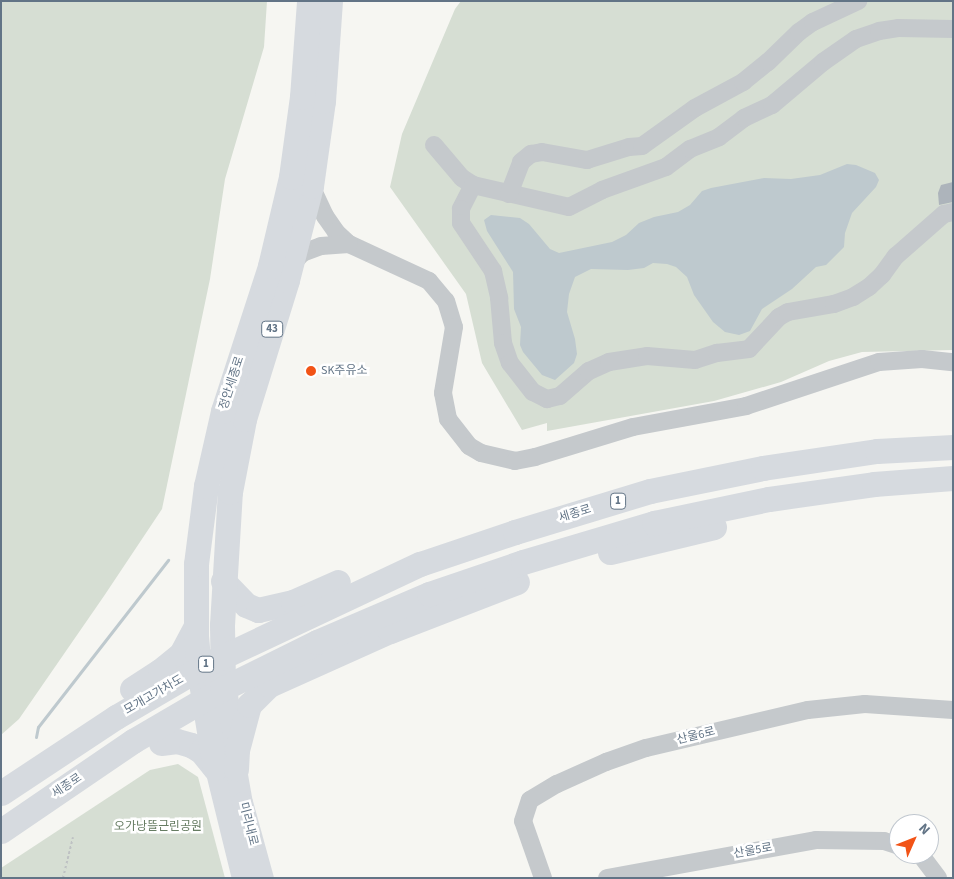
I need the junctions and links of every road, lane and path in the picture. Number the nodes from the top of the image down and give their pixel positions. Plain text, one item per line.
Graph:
1 (308, 1) edge
2 (330, 1) edge
3 (858, 1) edge
4 (953, 29) edge
5 (434, 145) dead end
6 (473, 185) junction
7 (311, 186) junction
8 (509, 194) junction
9 (953, 212) edge
10 (349, 244) junction
11 (291, 265) junction
12 (953, 362) edge
13 (953, 436) edge
14 (953, 446) edge
15 (953, 478) edge
16 (953, 491) edge
17 (224, 582) junction
18 (272, 608) junction
19 (300, 619) joint
20 (196, 626) junction
21 (160, 671) junction
22 (212, 677) junction
23 (269, 685) junction
24 (953, 710) edge
25 (161, 743) junction
26 (225, 768) junction
27 (1, 780) edge
28 (1, 793) edge
29 (1, 831) edge
30 (73, 837) dead end
31 (889, 843) edge
32 (1, 847) edge
33 (928, 864) edge
34 (63, 878) edge
35 (242, 878) edge
36 (263, 878) edge
37 (543, 878) edge
38 (557, 878) edge
39 (606, 878) edge
40 (938, 878) edge

1 - 20 highway, 정안세종로 / 43
2 - 7 highway, 정안세종로 / 43
3 - 8 street
4 - 8 street
5 - 6 street
6 - 8 street
6 - 9 street
7 - 10 street
7 - 11 highway, 정안세종로 / 43
10 - 11 street
10 - 12 street
11 - 17 highway, 정안세종로 / 43
13 - 18 highway
14 - 19 highway, 세종로 / 1
15 - 29 highway, 세종로 / 1
16 - 23 highway
17 - 18 highway
17 - 22 highway, 정안세종로 / 43
18 - 22 highway
19 - 28 highway, 모개고가차도 / 1
20 - 21 highway
20 - 22 highway, 정안세종로 / 43
21 - 22 highway
21 - 27 highway
22 - 23 highway
22 - 25 highway
22 - 26 highway, 정안세종로 / 43
23 - 26 highway
24 - 37 street, 산울6로
25 - 26 highway
25 - 32 highway
26 - 35 main road, 미리내로
26 - 36 main road, 미리내로
30 - 34 path
31 - 39 street, 산울5로
33 - 40 street
37 - 38 street

